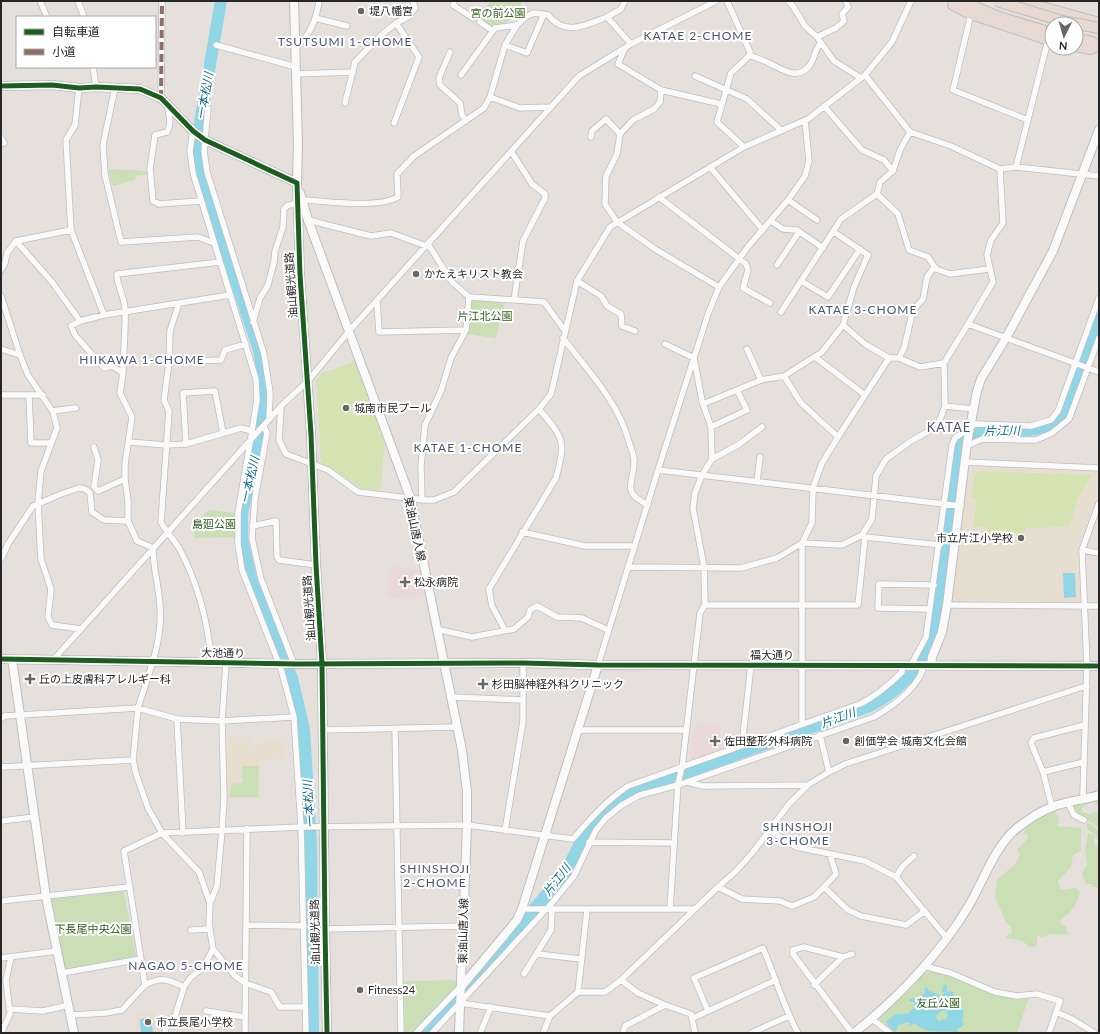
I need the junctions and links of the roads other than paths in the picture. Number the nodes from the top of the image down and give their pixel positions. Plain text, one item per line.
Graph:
1 (40, 1) edge
2 (78, 1) edge
3 (162, 1) edge
4 (294, 1) edge
5 (318, 1) edge
6 (413, 1) edge
7 (625, 1) edge
8 (716, 1) edge
9 (727, 1) edge
10 (788, 1) edge
11 (846, 1) edge
12 (911, 1) edge
13 (954, 1) edge
14 (961, 1) edge
15 (967, 1) edge
16 (997, 1) edge
17 (1019, 1) edge
18 (452, 2) edge
19 (544, 14) junction
20 (971, 14) junction
21 (46, 16) edge
22 (84, 16) edge
23 (1044, 16) edge
24 (607, 17) junction
25 (315, 18) junction
26 (473, 18) dead end
27 (480, 22) dead end
28 (396, 23) junction
29 (517, 25) junction
30 (1084, 25) edge
31 (347, 26) dead end
32 (1044, 27) edge
33 (1099, 27) edge
34 (493, 30) junction
35 (1044, 35) edge
36 (1044, 36) edge
37 (1084, 36) edge
38 (816, 38) junction
39 (1099, 39) edge
40 (1084, 40) edge
41 (821, 42) junction
42 (1099, 44) edge
43 (216, 45) dead end
44 (505, 45) junction
45 (295, 46) junction
46 (628, 46) junction
47 (1084, 47) edge
48 (450, 52) dead end
49 (749, 55) junction
50 (1046, 56) edge
51 (93, 68) edge
52 (296, 70) junction
53 (353, 72) junction
54 (462, 74) dead end
55 (695, 76) dead end
56 (863, 76) junction
57 (1, 86) edge
58 (96, 87) junction
59 (79, 88) junction
60 (115, 88) junction
61 (661, 90) junction
62 (726, 90) junction
63 (490, 97) junction
64 (161, 98) junction
65 (345, 103) dead end
66 (721, 104) junction
67 (824, 106) junction
68 (168, 107) junction
69 (551, 107) junction
70 (208, 108) dead end
71 (805, 120) junction
72 (1028, 120) junction
73 (466, 121) junction
74 (394, 123) dead end
75 (781, 130) junction
76 (1099, 130) edge
77 (910, 132) junction
78 (620, 134) junction
79 (199, 135) junction
80 (591, 137) dead end
81 (744, 147) junction
82 (511, 152) junction
83 (710, 167) junction
84 (1016, 167) junction
85 (1000, 169) junction
86 (893, 171) junction
87 (1084, 173) junction
88 (1099, 176) edge
89 (297, 183) junction
90 (877, 194) junction
91 (659, 197) junction
92 (788, 200) junction
93 (201, 201) junction
94 (300, 202) junction
95 (308, 220) junction
96 (817, 220) dead end
97 (771, 221) junction
98 (616, 222) junction
99 (71, 230) junction
100 (763, 230) junction
101 (799, 232) junction
102 (834, 232) junction
103 (16, 241) junction
104 (214, 243) junction
105 (427, 245) junction
106 (823, 248) junction
107 (860, 249) junction
108 (4, 253) edge
109 (739, 258) junction
110 (220, 262) junction
111 (777, 265) dead end
112 (934, 267) junction
113 (989, 269) junction
114 (1, 270) edge
115 (577, 281) junction
116 (801, 281) junction
117 (720, 286) junction
118 (230, 295) junction
119 (1, 296) edge
120 (469, 297) junction
121 (1099, 298) edge
122 (514, 300) junction
123 (377, 301) junction
124 (179, 303) junction
125 (770, 304) dead end
126 (125, 311) junction
127 (781, 312) dead end
128 (104, 315) junction
129 (80, 321) junction
130 (253, 322) junction
131 (968, 324) junction
132 (843, 325) junction
133 (350, 330) junction
134 (466, 330) junction
135 (565, 331) junction
136 (635, 331) dead end
137 (563, 338) junction
138 (1006, 338) junction
139 (1099, 338) edge
140 (246, 344) junction
141 (665, 344) dead end
142 (1, 349) edge
143 (747, 349) dead end
144 (20, 355) junction
145 (815, 357) junction
146 (694, 358) junction
147 (889, 358) junction
148 (899, 358) junction
149 (169, 362) junction
150 (944, 363) junction
151 (1076, 364) junction
152 (1087, 368) junction
153 (1099, 372) edge
154 (122, 373) junction
155 (784, 376) junction
156 (761, 380) junction
157 (308, 381) junction
158 (737, 390) junction
159 (1, 395) edge
160 (43, 395) junction
161 (865, 395) junction
162 (29, 396) junction
163 (703, 404) junction
164 (281, 406) junction
165 (945, 406) junction
166 (76, 408) dead end
167 (973, 409) junction
168 (539, 410) junction
169 (52, 411) junction
170 (269, 420) junction
171 (711, 427) junction
172 (762, 427) dead end
173 (263, 428) junction
174 (970, 429) junction
175 (252, 431) junction
176 (223, 434) junction
177 (838, 437) junction
178 (250, 440) junction
179 (129, 442) junction
180 (50, 443) junction
181 (186, 444) junction
182 (166, 445) junction
183 (967, 445) junction
184 (94, 447) dead end
185 (760, 457) dead end
186 (712, 459) junction
187 (965, 462) junction
188 (312, 465) junction
189 (1099, 468) edge
190 (658, 470) junction
191 (702, 475) junction
192 (125, 479) junction
193 (757, 482) junction
194 (813, 488) junction
195 (874, 496) junction
196 (410, 497) junction
197 (422, 500) junction
198 (38, 503) junction
199 (1099, 503) edge
200 (945, 504) junction
201 (648, 505) junction
202 (959, 506) junction
203 (128, 521) junction
204 (252, 526) junction
205 (522, 532) junction
206 (167, 533) junction
207 (863, 536) junction
208 (802, 543) junction
209 (940, 545) junction
210 (635, 546) junction
211 (153, 548) junction
212 (1082, 550) junction
213 (1099, 553) edge
214 (1, 559) edge
215 (316, 565) junction
216 (628, 567) junction
217 (704, 567) junction
218 (934, 585) junction
219 (705, 605) junction
220 (947, 605) junction
221 (802, 606) junction
222 (1084, 606) junction
223 (1099, 606) edge
224 (930, 609) junction
225 (81, 629) junction
226 (436, 629) junction
227 (505, 630) junction
228 (608, 630) junction
229 (1, 659) edge
230 (12, 659) junction
231 (53, 660) junction
232 (153, 660) junction
233 (212, 663) junction
234 (226, 663) junction
235 (444, 663) junction
236 (523, 663) junction
237 (279, 664) junction
238 (295, 664) junction
239 (322, 664) junction
240 (598, 665) junction
241 (695, 665) junction
242 (751, 665) junction
243 (802, 665) junction
244 (906, 666) junction
245 (928, 666) junction
246 (1087, 666) junction
247 (1099, 666) edge
248 (1087, 687) junction
249 (450, 697) junction
250 (523, 700) junction
251 (138, 708) junction
252 (20, 716) junction
253 (2, 717) edge
254 (294, 717) junction
255 (177, 719) junction
256 (222, 721) junction
257 (802, 723) junction
258 (1086, 725) junction
259 (457, 727) junction
260 (395, 729) junction
261 (322, 730) junction
262 (576, 730) junction
263 (686, 730) junction
264 (820, 735) junction
265 (742, 745) junction
266 (133, 760) junction
267 (1084, 762) junction
268 (27, 766) junction
269 (1, 767) edge
270 (681, 770) junction
271 (829, 772) junction
272 (1043, 772) junction
273 (686, 782) junction
274 (678, 784) junction
275 (808, 785) junction
276 (1099, 795) edge
277 (1085, 799) junction
278 (1068, 803) junction
279 (1052, 807) junction
280 (34, 817) junction
281 (1084, 820) dead end
282 (1, 821) edge
283 (467, 825) junction
284 (396, 826) junction
285 (302, 827) junction
286 (323, 828) junction
287 (247, 829) junction
288 (222, 830) junction
289 (769, 830) junction
290 (505, 831) junction
291 (162, 833) junction
292 (183, 833) junction
293 (544, 836) junction
294 (589, 842) junction
295 (674, 843) junction
296 (830, 855) junction
297 (914, 856) dead end
298 (896, 877) junction
299 (129, 887) junction
300 (718, 887) junction
301 (824, 887) junction
302 (46, 897) junction
303 (1, 901) edge
304 (210, 903) junction
305 (526, 909) junction
306 (547, 909) junction
307 (587, 909) junction
308 (670, 909) junction
309 (695, 909) junction
310 (925, 911) junction
311 (246, 925) junction
312 (304, 926) junction
313 (463, 926) junction
314 (399, 927) junction
315 (210, 929) junction
316 (324, 929) junction
317 (191, 930) dead end
318 (946, 937) junction
319 (213, 948) junction
320 (57, 951) junction
321 (537, 954) junction
322 (852, 954) dead end
323 (11, 957) junction
324 (844, 957) junction
325 (1, 958) edge
326 (141, 959) junction
327 (582, 959) junction
328 (924, 966) junction
329 (62, 973) junction
330 (524, 974) dead end
331 (621, 980) junction
332 (776, 980) junction
333 (245, 983) junction
334 (814, 984) junction
335 (145, 985) junction
336 (184, 987) junction
337 (462, 987) junction
338 (578, 992) junction
339 (460, 1001) junction
340 (69, 1005) junction
341 (665, 1005) junction
342 (491, 1007) junction
343 (305, 1008) junction
344 (9, 1009) junction
345 (206, 1011) dead end
346 (708, 1011) junction
347 (1056, 1012) junction
348 (71, 1015) junction
349 (550, 1016) junction
350 (789, 1016) junction
351 (245, 1017) junction
352 (693, 1018) junction
353 (872, 1019) junction
354 (2, 1033) edge
355 (74, 1033) edge
356 (165, 1033) edge
357 (245, 1033) edge
358 (306, 1033) edge
359 (327, 1033) edge
360 (401, 1033) edge
361 (416, 1033) edge
362 (432, 1033) edge
363 (459, 1033) edge
364 (480, 1033) edge
365 (543, 1033) edge
366 (623, 1033) edge
367 (695, 1033) edge
368 (751, 1033) edge
369 (798, 1033) edge
370 (853, 1033) edge
371 (889, 1033) edge
372 (1049, 1033) edge
373 (1095, 1033) edge

1 - 21 street
2 - 22 street
3 - 64 street
4 - 45 street, 油山観光道路
5 - 25 street
6 - 28 street
7 - 24 street
8 - 46 street
9 - 49 street
10 - 38 street
11 - 38 street
12 - 56 street
13 - 20 highway
14 - 35 highway
15 - 32 highway
16 - 23 highway
16 - 33 highway, bridge
17 - 33 highway
18 - 26 street
19 - 24 street
19 - 29 street
19 - 44 street
20 - 36 highway
20 - 72 street
24 - 46 street
25 - 31 street
25 - 45 street
27 - 34 street
28 - 53 street
28 - 74 street
29 - 34 street
29 - 44 street
30 - 33 highway
34 - 54 street
37 - 39 highway
38 - 41 street
40 - 42 highway
41 - 49 street
41 - 56 street
42 - 47 highway
43 - 52 street
44 - 63 street
45 - 52 street, 油山観光道路
46 - 61 street
46 - 69 street
48 - 73 street
49 - 62 street
50 - 72 street
51 - 58 street
52 - 53 street
52 - 89 street, 油山観光道路
53 - 65 street
55 - 62 street
56 - 67 street
56 - 77 street
57 - 59 street
58 - 59 street
58 - 60 street
59 - 99 street
60 - 64 street
60 - 104 street
61 - 66 street
61 - 78 street
62 - 66 street
62 - 75 street
63 - 69 street
63 - 73 street
64 - 68 street
66 - 81 street
67 - 71 street
67 - 86 street
68 - 79 street
68 - 93 street
69 - 82 street
70 - 79 street
71 - 75 street
71 - 92 street
72 - 84 street
73 - 94 street
75 - 81 street
76 - 87 street
77 - 85 street
77 - 86 street
78 - 80 street
78 - 98 street
79 - 89 street
79 - 93 street
79 - 130 street
81 - 83 street
82 - 105 street
82 - 122 street
83 - 91 street
83 - 100 street
84 - 85 street
84 - 87 street
85 - 113 street
86 - 90 street
87 - 88 street
87 - 138 street
89 - 94 street, 油山観光道路
90 - 102 street
90 - 112 street
91 - 98 street
91 - 109 street
92 - 96 street
92 - 97 street
93 - 104 street
94 - 95 street, 東油山唐人線
94 - 130 street
94 - 157 street, 油山観光道路
95 - 105 street
95 - 133 street, 東油山唐人線
97 - 100 street
97 - 101 street
98 - 115 street
98 - 117 street
99 - 103 street
99 - 128 street
100 - 109 street
101 - 106 street
101 - 111 street
102 - 106 street
102 - 107 street
103 - 108 street
103 - 129 street
104 - 110 street
105 - 120 street
105 - 123 street
106 - 116 street
107 - 116 street
107 - 132 street
108 - 114 street
109 - 117 street
109 - 125 street
110 - 118 street
110 - 126 street
112 - 113 street
112 - 148 street
113 - 131 street
115 - 135 street
115 - 136 street
116 - 127 street
117 - 146 street
118 - 124 street
118 - 140 street
119 - 144 street
120 - 122 street
120 - 134 street
121 - 151 street
122 - 135 street
123 - 133 street
123 - 134 street
124 - 126 street
124 - 149 street
126 - 128 street
126 - 154 street
128 - 129 street
129 - 154 street
130 - 170 street
131 - 138 street
131 - 150 street
132 - 145 street
132 - 147 street
133 - 157 street
133 - 196 street, 東油山唐人線
134 - 197 street
135 - 137 street
137 - 168 street
137 - 201 street
138 - 151 street
138 - 167 street
139 - 152 street
140 - 149 street
140 - 175 street
141 - 146 street
142 - 144 street
143 - 156 street
144 - 160 street
145 - 155 street
145 - 161 street
146 - 163 street
146 - 190 street
147 - 148 street
147 - 161 street
148 - 150 street
149 - 182 street
150 - 165 street
151 - 152 street
151 - 174 street
152 - 153 street
152 - 183 street
154 - 179 street
155 - 156 street
155 - 177 street
156 - 158 street
157 - 164 street
157 - 188 street, 油山観光道路
158 - 163 street
158 - 171 street
159 - 162 street
160 - 162 street
160 - 169 street
161 - 177 street
162 - 180 street
163 - 171 street
164 - 170 street
164 - 188 street
165 - 167 street
165 - 195 street
166 - 169 street
167 - 174 street
168 - 197 street
168 - 205 street
169 - 180 street
170 - 173 street
171 - 186 street
172 - 186 street
173 - 178 street
173 - 204 street
174 - 183 street
174 - 200 street
175 - 176 street
175 - 178 street
176 - 181 street
176 - 181 street
177 - 194 street
178 - 206 street
178 - 237 street
179 - 182 street
179 - 192 street
180 - 198 street
181 - 182 street
182 - 206 street
183 - 187 street
184 - 192 street
185 - 193 street
186 - 191 street
187 - 189 street
187 - 202 street
188 - 196 street
188 - 215 street, 油山観光道路
190 - 191 street
190 - 201 street
191 - 193 street
191 - 217 street
192 - 203 street
193 - 194 street
194 - 195 street
194 - 208 street
195 - 200 street
195 - 207 street
196 - 197 street
196 - 226 street, 東油山唐人線
198 - 203 street
198 - 214 street
198 - 225 street
199 - 212 street
200 - 202 street
200 - 209 street
201 - 210 street
202 - 220 street
203 - 211 street
204 - 215 street
204 - 238 street
205 - 210 street
205 - 227 street
206 - 211 street
206 - 233 street
207 - 208 street
207 - 209 street
207 - 221 street
208 - 217 street
208 - 221 street
209 - 218 street
210 - 216 street
211 - 225 street
211 - 232 street
212 - 213 street
212 - 222 street
215 - 239 street, 油山観光道路
216 - 217 street
216 - 228 street
217 - 219 street
218 - 224 street
218 - 224 street
219 - 221 street
219 - 241 street
220 - 222 street
220 - 245 street
221 - 243 street
222 - 223 street
222 - 246 street
224 - 244 street
225 - 231 street
226 - 227 street
226 - 235 street, 東油山唐人線
227 - 228 street
228 - 240 street
229 - 230 street, 大池通り
230 - 231 street, 大池通り
230 - 252 street
231 - 232 street, 大池通り
232 - 233 street, 大池通り
232 - 251 street
233 - 234 street, 大池通り
234 - 237 street, 大池通り
234 - 256 street
235 - 236 street, 福大通り
235 - 239 street, 大池通り
235 - 249 street, 東油山唐人線
236 - 240 street, 福大通り
236 - 250 street
237 - 238 street, 大池通り
237 - 254 street
238 - 239 street, 大池通り
239 - 261 street, 油山観光道路
240 - 241 street, 福大通り
240 - 262 street
241 - 242 street, 福大通り
241 - 263 street
242 - 243 street, 福大通り
242 - 265 street
243 - 244 street, 福大通り
243 - 257 street
244 - 245 street, 福大通り
244 - 257 street
245 - 246 street, 福大通り
245 - 264 street
246 - 247 street, 福大通り
246 - 248 street
248 - 258 street
248 - 271 street
249 - 250 street
249 - 259 street, 東油山唐人線
250 - 290 street
251 - 252 street
251 - 255 street
251 - 266 street
252 - 253 street
252 - 268 street
254 - 256 street
254 - 285 street
255 - 256 street
255 - 292 street
256 - 288 street
257 - 265 street
258 - 267 street
258 - 272 street
259 - 260 street
259 - 283 street, 東油山唐人線
260 - 261 street
260 - 284 street
261 - 286 street, 油山観光道路
262 - 263 street
262 - 293 street
263 - 270 street
264 - 271 street
264 - 273 street
265 - 270 street
266 - 268 street
266 - 291 street
267 - 272 street
267 - 277 street
268 - 269 street
268 - 280 street
270 - 274 street
270 - 293 street
271 - 275 street
272 - 279 street
273 - 274 street
273 - 275 street
274 - 294 street
274 - 295 street
275 - 289 street
276 - 277 street
277 - 278 street
278 - 279 street
278 - 281 street
279 - 318 street
280 - 282 street
280 - 302 street
283 - 284 street
283 - 290 street
283 - 313 street, 東油山唐人線
284 - 286 street
284 - 314 street
285 - 286 street
285 - 287 street
285 - 312 street
286 - 316 street, 油山観光道路
287 - 288 street
287 - 311 street
288 - 292 street
288 - 304 street
289 - 296 street
289 - 300 street
290 - 293 street
291 - 292 street
291 - 299 street
291 - 304 street
293 - 305 street
294 - 295 street
294 - 306 street
295 - 308 street
296 - 298 street
296 - 301 street
297 - 298 street
298 - 310 street
299 - 302 street
299 - 326 street
300 - 301 street
300 - 309 street
301 - 310 street
302 - 303 street
302 - 320 street
304 - 315 street
305 - 306 street
305 - 337 street
306 - 307 street
306 - 321 street
306 - 339 street
307 - 308 street
307 - 327 street
308 - 309 street
309 - 331 street
310 - 318 street
311 - 312 street
311 - 333 street
312 - 343 street
313 - 314 street
313 - 337 street, 東油山唐人線
314 - 316 street
314 - 360 street
315 - 317 street
315 - 319 street
316 - 359 street, 油山観光道路
318 - 328 street
319 - 333 street
319 - 336 street
320 - 323 street
320 - 329 street
321 - 327 street
321 - 330 street
322 - 324 street
323 - 325 street
323 - 344 street
324 - 334 street
324 - 334 street
326 - 329 street
326 - 335 street
327 - 338 street
328 - 347 street
328 - 353 street
329 - 340 street
331 - 338 street
331 - 341 street
332 - 346 street
332 - 346 street
332 - 350 street
333 - 343 street
333 - 351 street
334 - 370 street
335 - 336 street
335 - 348 street
336 - 356 street
337 - 339 street, 東油山唐人線
337 - 361 street
338 - 349 street
339 - 342 street
339 - 362 street
339 - 363 street, 東油山唐人線
340 - 344 street
340 - 348 street
341 - 352 street
341 - 366 street
342 - 349 street
342 - 364 street
343 - 358 street
344 - 354 street
345 - 351 street
346 - 352 street
347 - 372 street
347 - 373 street
348 - 355 street
349 - 365 street
350 - 368 street
350 - 369 street
351 - 357 street
352 - 367 street
353 - 370 street
353 - 371 street

